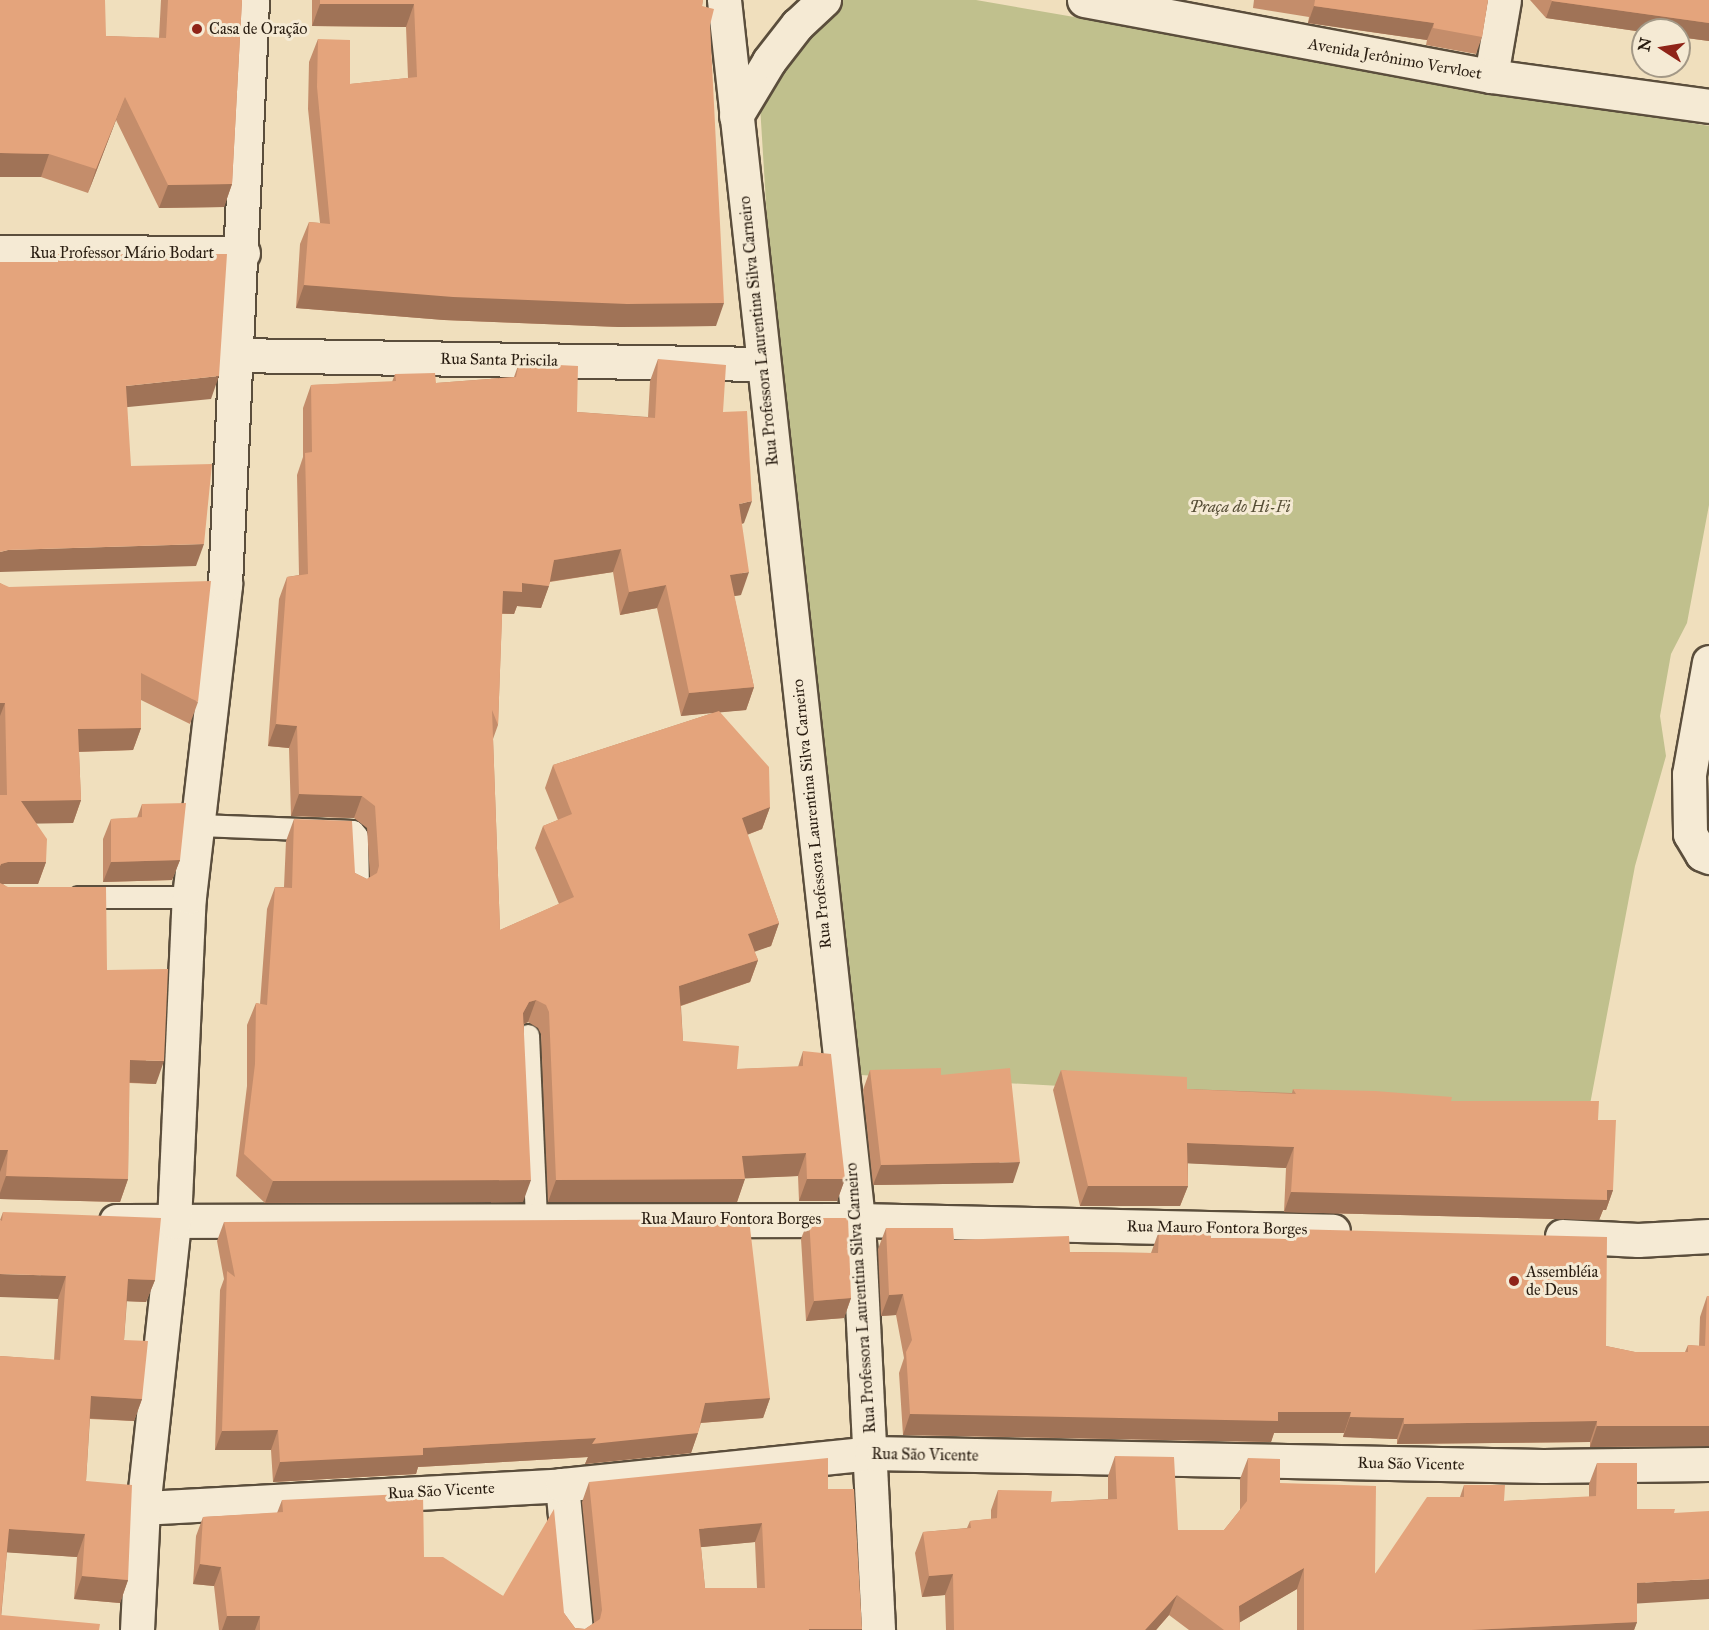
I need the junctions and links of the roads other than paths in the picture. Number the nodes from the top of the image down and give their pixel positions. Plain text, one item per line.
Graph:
1 (252, 0) edge
2 (724, 0) edge
3 (824, 0) edge
4 (1084, 0) edge
5 (1504, 0) edge
6 (1184, 10) edge
7 (1491, 76) junction
8 (1709, 106) edge
9 (736, 116) junction
10 (0, 252) edge
11 (243, 253) junction
12 (236, 355) junction
13 (762, 364) junction
14 (225, 584) junction
15 (189, 585) edge
16 (1709, 662) edge
17 (199, 825) junction
18 (1709, 857) edge
19 (358, 889) edge
20 (59, 897) edge
21 (189, 897) junction
22 (528, 1035) dead end
23 (536, 1218) junction
24 (81, 1220) edge
25 (858, 1220) junction
26 (174, 1222) junction
27 (1368, 1232) edge
28 (1534, 1236) edge
29 (1708, 1237) edge
30 (871, 1453) junction
31 (1709, 1464) edge
32 (562, 1485) junction
33 (143, 1508) junction
34 (137, 1630) edge
35 (576, 1630) edge
36 (878, 1630) edge

1 - 11 street
2 - 9 street, Rua Professora Laurentina Silva Carneiro
3 - 9 street
4 - 6 street, Avenida Jerônimo Vervloet
5 - 7 street
6 - 7 street, Avenida Jerônimo Vervloet
7 - 8 street, Avenida Jerônimo Vervloet
9 - 13 street, Rua Professora Laurentina Silva Carneiro
10 - 11 street, Rua Professor Mário Bodart
11 - 12 street
12 - 13 street, Rua Santa Priscila
12 - 14 street
13 - 25 street, Rua Professora Laurentina Silva Carneiro
14 - 15 street
14 - 17 street
16 - 18 street
17 - 19 lane
17 - 21 street
20 - 21 lane
21 - 26 street
22 - 23 lane
23 - 25 street, Rua Mauro Fontora Borges
23 - 26 street, Rua Mauro Fontora Borges
24 - 26 street, Rua Mauro Fontora Borges
25 - 27 street, Rua Mauro Fontora Borges
25 - 30 street, Rua Professora Laurentina Silva Carneiro
26 - 33 street
28 - 29 street
30 - 31 street, Rua São Vicente
30 - 32 street, Rua São Vicente
30 - 36 street, Rua Professora Laurentina Silva Carneiro
32 - 33 street, Rua São Vicente
32 - 35 street
33 - 34 street

